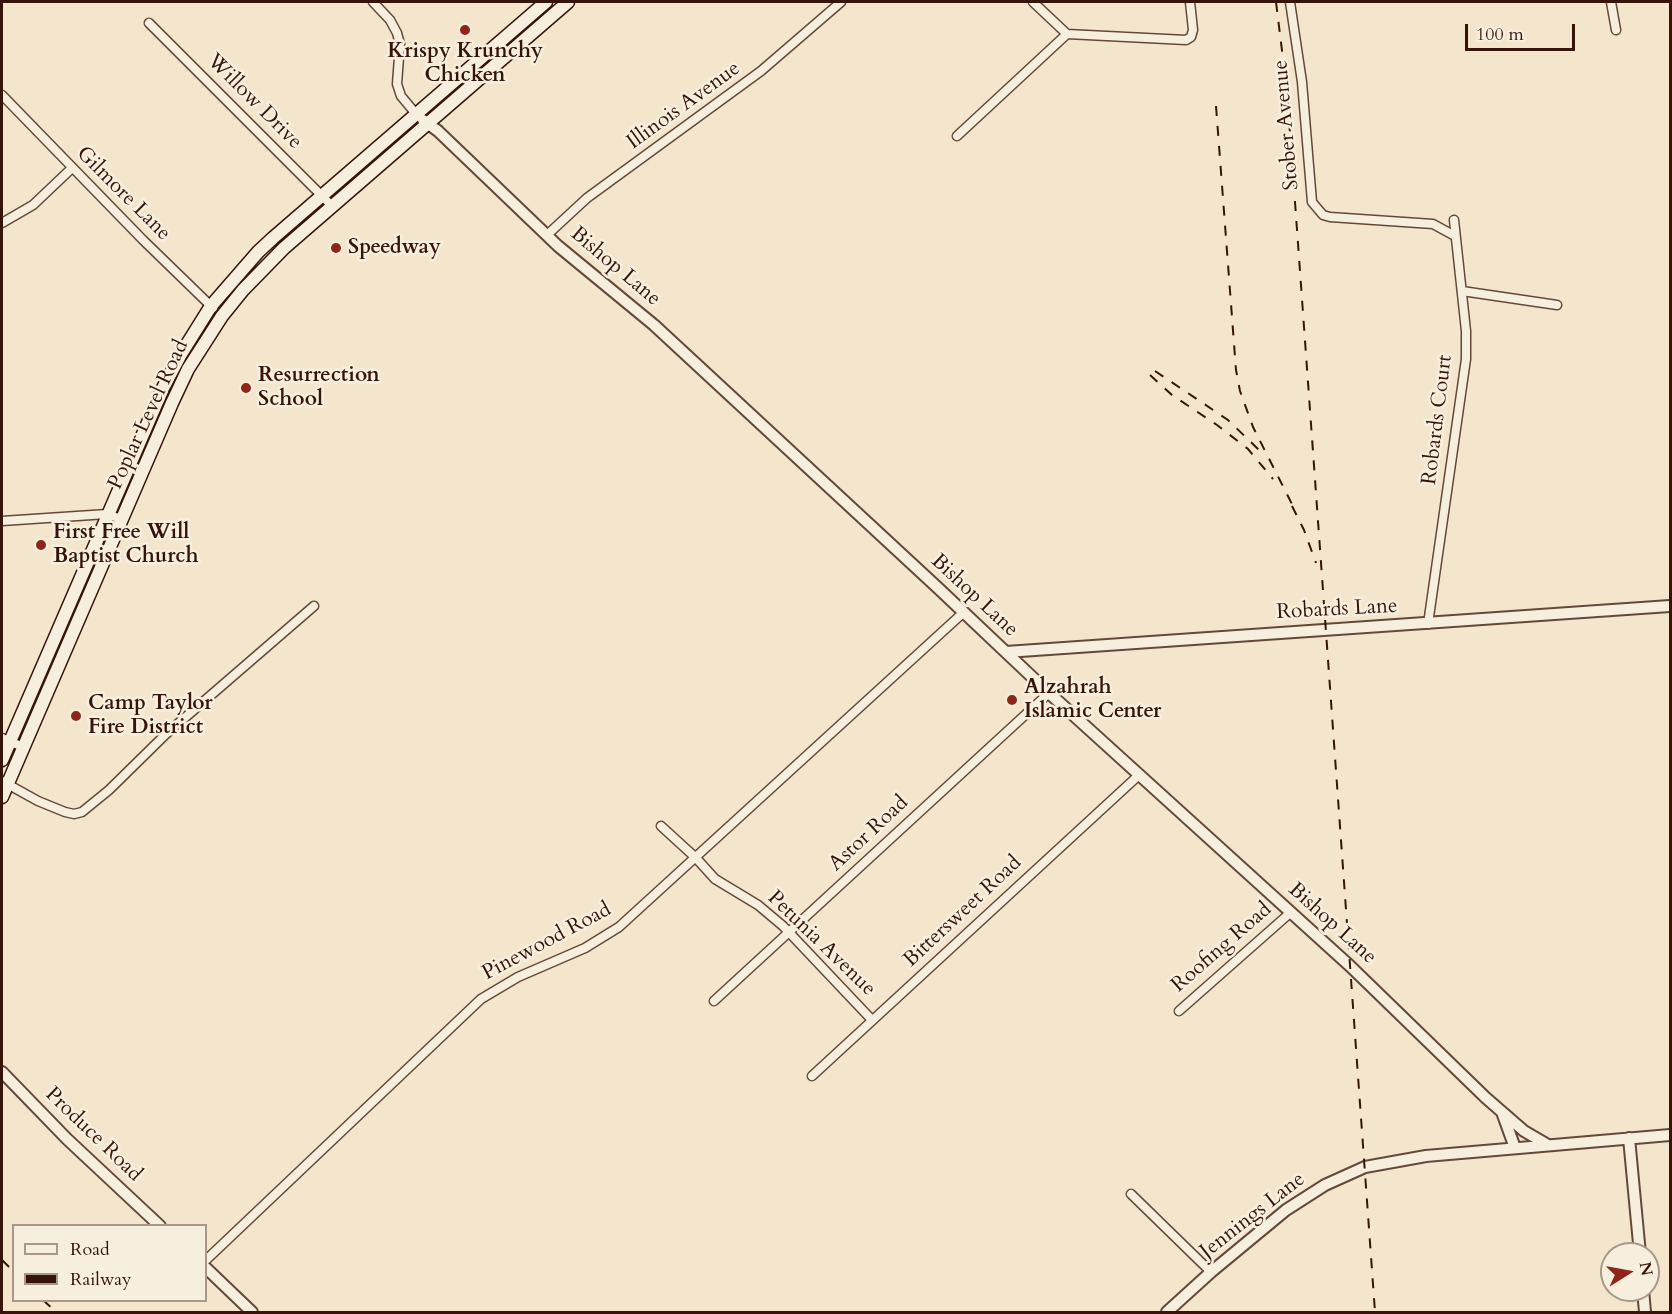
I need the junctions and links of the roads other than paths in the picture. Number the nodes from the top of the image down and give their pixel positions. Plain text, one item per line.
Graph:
1 (373, 2) edge
2 (546, 2) edge
3 (568, 2) edge
4 (841, 2) edge
5 (1033, 2) edge
6 (1190, 2) edge
7 (1290, 2) edge
8 (1611, 2) edge
9 (149, 23) dead end
10 (1616, 30) dead end
11 (1067, 34) junction
12 (2, 95) edge
13 (416, 114) junction
14 (428, 123) junction
15 (957, 136) dead end
16 (72, 168) junction
17 (322, 195) junction
18 (332, 206) junction
19 (1454, 220) dead end
20 (2, 223) edge
21 (547, 235) junction
22 (1455, 236) junction
23 (1462, 291) junction
24 (1557, 305) dead end
25 (210, 306) junction
26 (222, 316) junction
27 (107, 514) junction
28 (121, 519) junction
29 (2, 521) edge
30 (314, 606) dead end
31 (1671, 606) edge
32 (964, 612) junction
33 (1428, 624) junction
34 (1006, 652) junction
35 (1049, 693) junction
36 (6, 740) edge
37 (23, 747) junction
38 (2, 760) edge
39 (1139, 775) junction
40 (4, 782) edge
41 (2, 797) edge
42 (661, 826) dead end
43 (696, 858) junction
44 (1290, 913) junction
45 (789, 932) junction
46 (714, 1001) dead end
47 (1179, 1011) dead end
48 (872, 1020) junction
49 (2, 1072) edge
50 (812, 1076) dead end
51 (1501, 1110) junction
52 (1671, 1134) edge
53 (1629, 1138) junction
54 (1548, 1145) junction
55 (1515, 1148) junction
56 (1131, 1194) dead end
57 (157, 1224) edge
58 (1639, 1242) edge
59 (207, 1259) edge
60 (207, 1269) edge
61 (1212, 1272) junction
62 (252, 1312) edge
63 (1167, 1312) edge

1 - 13 street
2 - 13 main road, Poplar Level Road
3 - 14 main road, Poplar Level Road
4 - 21 street, Illinois Avenue
5 - 11 street
6 - 11 street
7 - 22 street, Stober Avenue
8 - 10 street
9 - 17 street, Willow Drive
11 - 15 street
12 - 16 street, Gilmore Lane
13 - 14 street, Bishop Lane
13 - 17 main road, Poplar Level Road
14 - 18 main road, Poplar Level Road
14 - 21 street, Bishop Lane
16 - 20 street
16 - 25 street, Gilmore Lane
17 - 18 street, Willow Drive
17 - 25 main road, Poplar Level Road
18 - 26 main road, Poplar Level Road
19 - 22 street, Robards Court
21 - 32 street, Bishop Lane
22 - 23 street, Robards Court
23 - 24 street
23 - 33 street, Robards Court
25 - 26 street, Gilmore Lane
25 - 27 main road, Poplar Level Road
26 - 28 main road, Poplar Level Road
27 - 28 street
27 - 29 street
27 - 36 main road, Poplar Level Road
28 - 37 main road, Poplar Level Road
30 - 40 street
31 - 33 street, Robards Lane
32 - 34 street, Bishop Lane
32 - 43 street, Pinewood Road
33 - 34 street, Robards Lane
34 - 35 street, Bishop Lane
35 - 39 street, Bishop Lane
35 - 45 street, Astor Road
36 - 37 street
36 - 38 main road, Poplar Level Road
37 - 40 main road, Poplar Level Road
39 - 44 street, Bishop Lane
39 - 48 street, Bittersweet Road
40 - 41 main road, Poplar Level Road
42 - 43 street, Petunia Avenue
43 - 45 street, Petunia Avenue
43 - 59 street, Pinewood Road
44 - 47 street, Roofing Road
44 - 51 street, Bishop Lane
45 - 46 street, Astor Road
45 - 48 street, Petunia Avenue
48 - 50 street, Bittersweet Road
49 - 57 street, Produce Road
51 - 54 street, Bishop Lane
51 - 55 street, Bishop Lane
52 - 53 street
53 - 54 street
53 - 58 street
54 - 55 street
55 - 61 street, Jennings Lane
56 - 61 street
60 - 62 street
61 - 63 street, Jennings Lane

